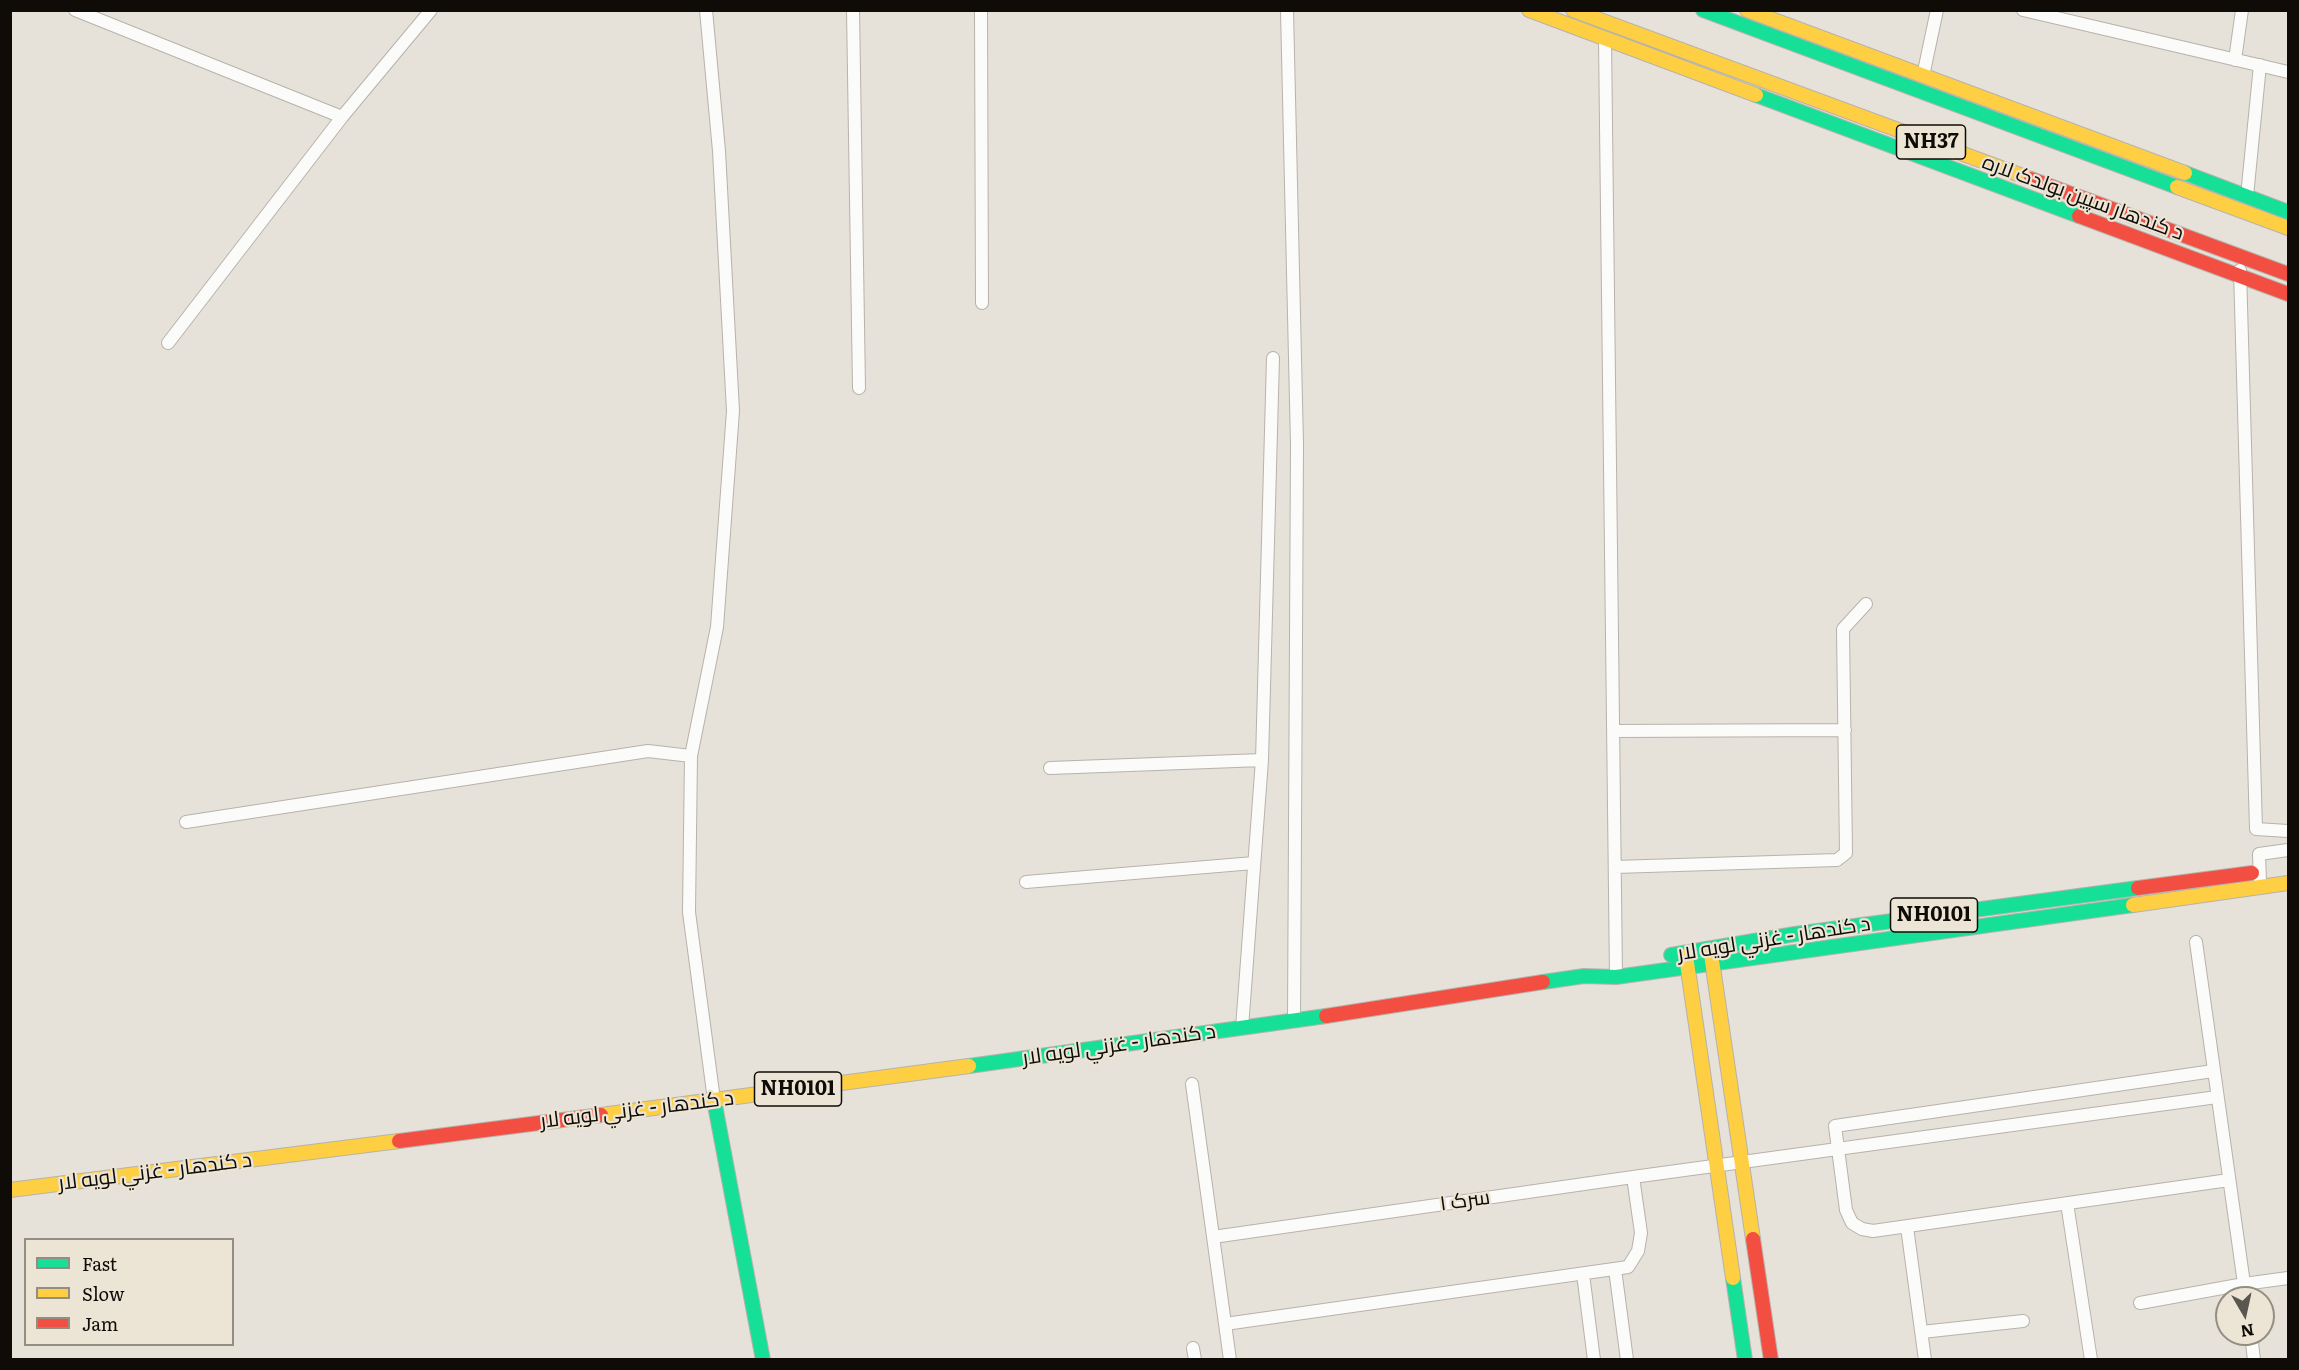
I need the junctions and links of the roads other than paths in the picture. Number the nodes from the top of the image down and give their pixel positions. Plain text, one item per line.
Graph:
1 (75, 10) edge
2 (430, 10) edge
3 (706, 10) edge
4 (853, 10) edge
5 (981, 10) edge
6 (1287, 10) edge
7 (1529, 10) edge
8 (1573, 10) edge
9 (1703, 10) edge
10 (1747, 10) edge
11 (1937, 10) edge
12 (2023, 10) edge
13 (2242, 10) edge
14 (1605, 39) junction
15 (2235, 60) junction
16 (2260, 65) junction
17 (2289, 72) edge
18 (1923, 76) junction
19 (342, 117) junction
20 (2247, 196) junction
21 (2289, 212) edge
22 (2289, 228) edge
23 (2240, 256) junction
24 (2289, 274) edge
25 (2240, 276) junction
26 (2289, 294) edge
27 (982, 303) dead end
28 (168, 343) dead end
29 (1273, 358) dead end
30 (859, 388) dead end
31 (1866, 604) dead end
32 (1614, 730) junction
33 (1845, 730) junction
34 (691, 756) junction
35 (1262, 760) junction
36 (1050, 768) dead end
37 (186, 822) dead end
38 (2289, 831) edge
39 (2289, 850) edge
40 (1254, 862) junction
41 (1615, 867) junction
42 (2272, 874) edge
43 (1026, 882) dead end
44 (2289, 883) edge
45 (2196, 942) dead end
46 (1710, 948) junction
47 (1687, 959) junction
48 (1712, 963) junction
49 (1616, 970) junction
50 (1294, 1021) junction
51 (1242, 1028) junction
52 (2213, 1071) junction
53 (1192, 1084) dead end
54 (2217, 1097) junction
55 (714, 1100) junction
56 (1838, 1150) junction
57 (1742, 1162) junction
58 (1717, 1166) junction
59 (1633, 1177) junction
60 (2229, 1180) junction
61 (10, 1190) edge
62 (2067, 1203) junction
63 (1906, 1227) junction
64 (1213, 1237) junction
65 (1615, 1269) junction
66 (1583, 1274) junction
67 (2289, 1278) edge
68 (2244, 1284) junction
69 (2140, 1303) dead end
70 (2023, 1321) dead end
71 (1225, 1324) junction
72 (1922, 1332) junction
73 (760, 1359) edge
74 (1230, 1359) edge
75 (1594, 1359) edge
76 (1627, 1359) edge
77 (1744, 1359) edge
78 (1771, 1359) edge
79 (1925, 1359) edge
80 (2091, 1359) edge

1 - 19 street
2 - 19 street
3 - 34 street
4 - 30 street
5 - 27 street
6 - 50 street
7 - 14 main road
8 - 23 main road, د کندهار سپین بولدک لاره / NH37
9 - 22 main road, د کندهار سپین بولدک لاره / NH37
10 - 18 main road
11 - 18 street
12 - 15 street
13 - 15 street
14 - 25 main road
14 - 32 street
15 - 16 street
16 - 17 street
16 - 20 street
18 - 20 main road
19 - 28 street
20 - 21 main road
23 - 24 main road, د کندهار سپین بولدک لاره / NH37
23 - 25 street
25 - 26 main road
25 - 38 street
29 - 35 street
31 - 33 street
32 - 33 street
32 - 41 street
33 - 41 street
34 - 37 street
34 - 55 street
35 - 36 street
35 - 40 street
39 - 42 street
40 - 43 street
40 - 51 street
41 - 49 street
42 - 44 main road, د کندهار - غزني لويه لار / NH0101
42 - 46 main road, د کندهار - غزني لويه لار / NH0101
42 - 48 main road, د کندهار - غزني لويه لار / NH0101
45 - 52 street
46 - 47 main road, د کندهار - غزني لويه لار / NH0101
46 - 48 main road
47 - 48 main road, د کندهار - غزني لويه لار / NH0101
47 - 49 main road, د کندهار - غزني لويه لار / NH0101
47 - 49 main road, د کندهار - غزني لويه لار / NH0101
47 - 58 main road
48 - 57 main road
49 - 50 main road, د کندهار - غزني لويه لار / NH0101
50 - 51 main road, د کندهار - غزني لويه لار / NH0101
51 - 55 main road, د کندهار - غزني لويه لار / NH0101
52 - 54 street
52 - 56 street
53 - 64 street
54 - 56 street, سرک ۱
54 - 60 street
55 - 61 main road, د کندهار - غزني لويه لار / NH0101
55 - 73 main road
56 - 57 street, سرک ۱
56 - 63 street
57 - 58 street, سرک ۱
57 - 78 main road
58 - 59 street, سرک ۱
58 - 77 main road
59 - 64 street, سرک ۱
59 - 65 street
60 - 62 street
60 - 68 street
62 - 63 street
62 - 80 street
63 - 72 street
64 - 71 street
65 - 66 street
65 - 76 street
66 - 71 street
66 - 75 street
67 - 68 street
68 - 69 street
70 - 72 street
71 - 74 street
72 - 79 street

